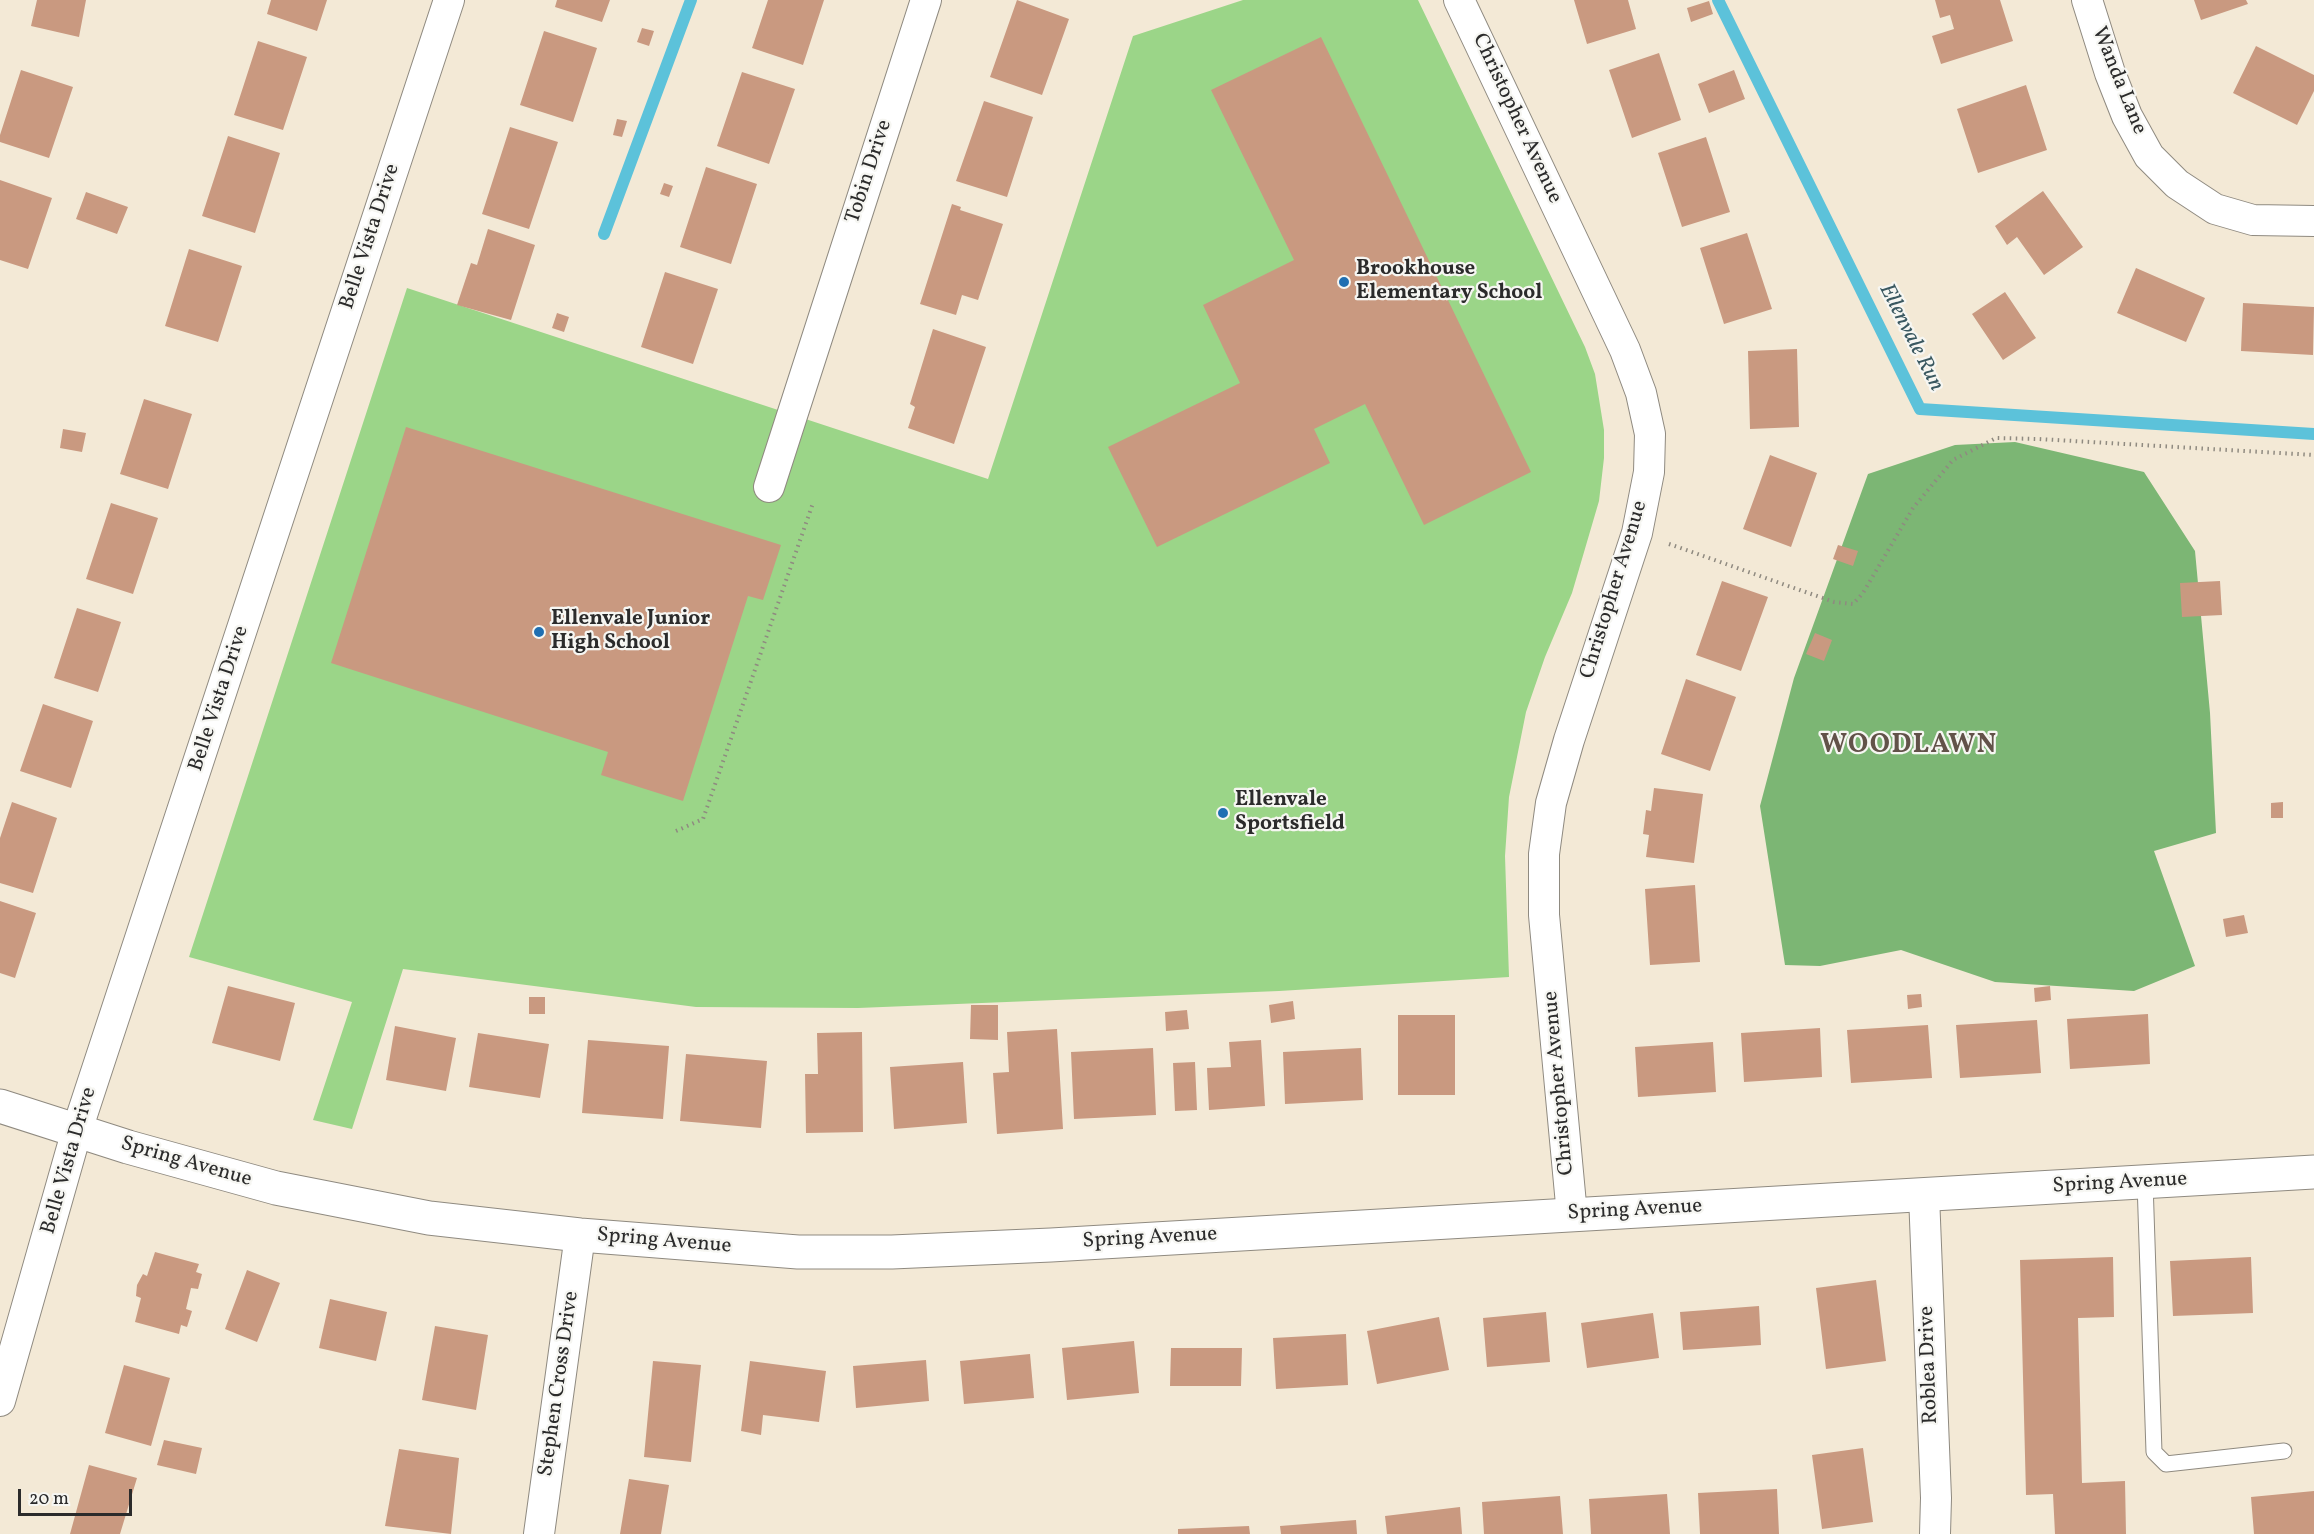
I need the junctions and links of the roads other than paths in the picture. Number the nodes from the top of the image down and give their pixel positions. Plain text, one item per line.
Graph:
1 (449, 0) edge
2 (926, 0) edge
3 (1460, 0) edge
4 (2087, 0) edge
5 (2314, 221) edge
6 (769, 487) dead end
7 (0, 1106) edge
8 (77, 1130) junction
9 (2314, 1172) edge
10 (2145, 1182) junction
11 (1924, 1195) junction
12 (1572, 1215) junction
13 (580, 1235) junction
14 (0, 1401) edge
15 (2284, 1451) dead end
16 (539, 1534) edge
17 (1935, 1534) edge

1 - 8 street, Belle Vista Drive
2 - 6 street, Tobin Drive
3 - 12 street, Christopher Avenue
4 - 5 street, Wanda Lane
7 - 8 street, Spring Avenue
8 - 13 street, Spring Avenue
8 - 14 street, Belle Vista Drive
9 - 10 street, Spring Avenue
10 - 11 street, Spring Avenue
10 - 15 lane
11 - 12 street, Spring Avenue
11 - 17 street, Roblea Drive
12 - 13 street, Spring Avenue
13 - 16 street, Stephen Cross Drive

